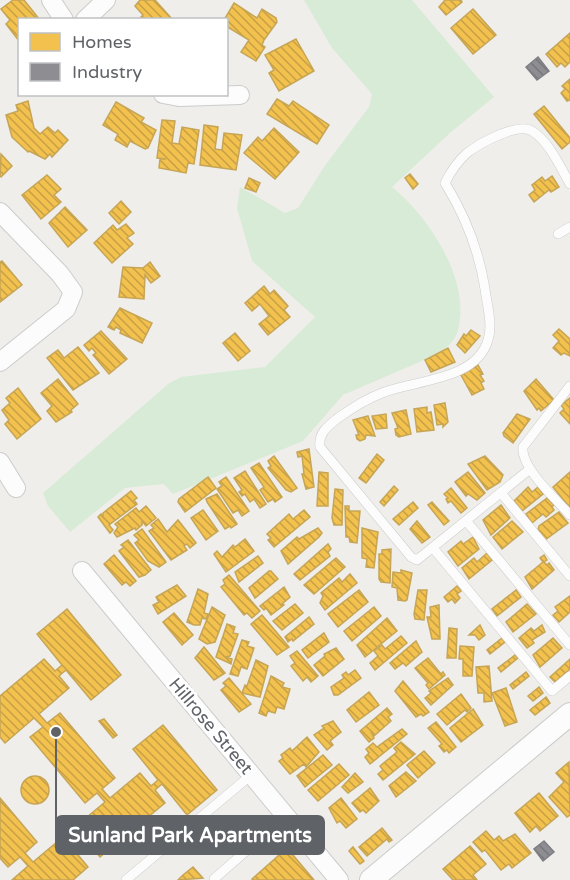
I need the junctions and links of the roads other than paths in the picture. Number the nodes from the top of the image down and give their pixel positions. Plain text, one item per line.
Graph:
1 (51, 0) edge
2 (106, 0) edge
3 (63, 18) edge
4 (87, 18) edge
5 (228, 95) edge
6 (240, 95) dead end
7 (174, 96) edge
8 (210, 96) edge
9 (570, 184) edge
10 (0, 212) edge
11 (570, 227) edge
12 (558, 234) dead end
13 (0, 362) edge
14 (570, 386) edge
15 (0, 462) edge
16 (530, 469) junction
17 (16, 488) dead end
18 (501, 493) junction
19 (570, 515) edge
20 (467, 522) junction
21 (433, 548) junction
22 (82, 571) dead end
23 (570, 576) edge
24 (570, 645) edge
25 (570, 676) edge
26 (570, 714) edge
27 (251, 775) junction
28 (286, 816) junction
29 (214, 879) edge
30 (126, 880) edge
31 (339, 880) edge
32 (371, 880) edge

1 - 3 street
2 - 4 street
5 - 6 street
7 - 8 street
9 - 21 lane
10 - 13 street
11 - 12 lane
14 - 16 lane
15 - 17 street
16 - 18 lane
16 - 19 lane
18 - 20 lane
18 - 23 lane
20 - 21 lane
20 - 24 lane
21 - 25 lane
22 - 27 street, Hillrose Street
26 - 32 street
27 - 28 street, Hillrose Street
27 - 30 lane
28 - 29 lane
28 - 31 street, Hillrose Street

